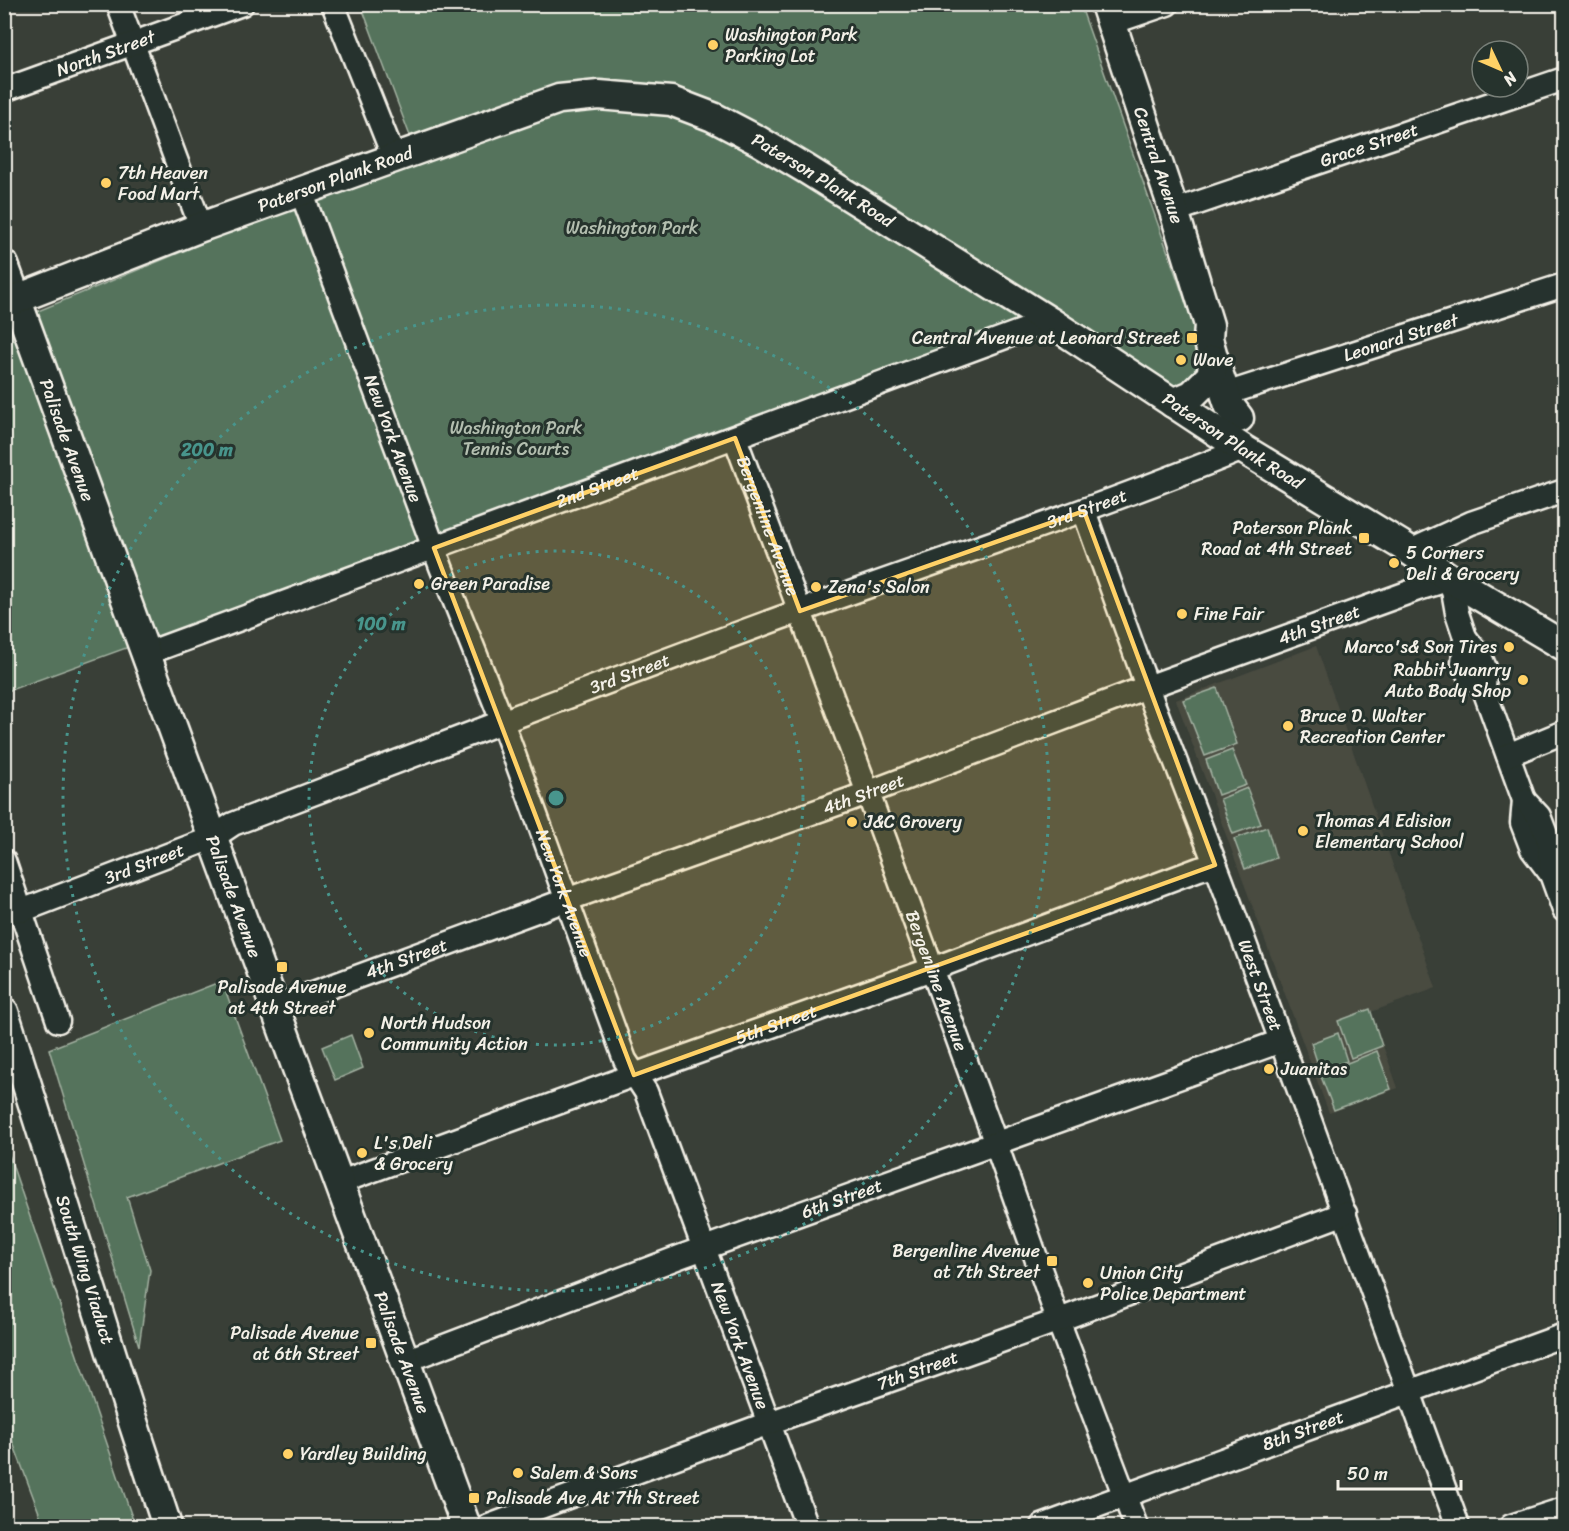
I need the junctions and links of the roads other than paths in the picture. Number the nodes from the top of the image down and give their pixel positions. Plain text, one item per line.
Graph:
1 (118, 4) edge
2 (242, 4) edge
3 (333, 4) edge
4 (1167, 4) edge
5 (1108, 14) edge
6 (132, 44) junction
7 (1564, 79) edge
8 (4, 90) edge
9 (394, 158) junction
10 (301, 191) junction
11 (1174, 211) junction
12 (201, 227) junction
13 (4, 265) edge
14 (1564, 285) edge
15 (11, 301) edge
16 (1049, 321) junction
17 (1209, 325) junction
18 (1214, 360) junction
19 (1173, 403) junction
20 (1238, 404) junction
21 (735, 438) junction
22 (1243, 449) junction
23 (1564, 491) edge
24 (1084, 511) junction
25 (434, 548) junction
26 (1410, 551) junction
27 (1451, 579) junction
28 (800, 611) junction
29 (1564, 646) edge
30 (145, 654) junction
31 (1148, 687) junction
32 (502, 722) junction
33 (1564, 732) edge
34 (1508, 755) junction
35 (868, 793) junction
36 (212, 838) junction
37 (4, 861) edge
38 (1215, 865) junction
39 (566, 900) junction
40 (1564, 910) edge
41 (21, 911) junction
42 (932, 969) junction
43 (275, 1007) junction
44 (4, 1012) edge
45 (58, 1021) dead end
46 (1281, 1041) junction
47 (634, 1075) junction
48 (996, 1144) junction
49 (338, 1183) junction
50 (1345, 1213) junction
51 (705, 1248) junction
52 (1058, 1320) junction
53 (1564, 1335) edge
54 (405, 1361) junction
55 (1409, 1393) junction
56 (769, 1423) junction
57 (1125, 1496) junction
58 (1564, 1509) edge
59 (167, 1527) edge
60 (466, 1527) edge
61 (489, 1527) edge
62 (807, 1527) edge
63 (1041, 1527) edge
64 (1136, 1527) edge
65 (1458, 1527) edge
66 (1511, 1527) edge

1 - 6 street
2 - 6 street, North Street
3 - 9 street
4 - 5 street
5 - 11 main road, Central Avenue
6 - 8 street, North Street
6 - 12 street
7 - 11 street, Grace Street
9 - 10 main road, Paterson Plank Road
9 - 16 main road, Paterson Plank Road
10 - 12 main road, Paterson Plank Road
10 - 25 street, New York Avenue
11 - 17 main road, Central Avenue
12 - 15 main road, Paterson Plank Road
13 - 15 main road, Palisade Avenue
14 - 20 street, Leonard Street
15 - 30 main road, Palisade Avenue
16 - 19 main road, Paterson Plank Road
16 - 21 street, 2nd Street
17 - 18 main road, Central Avenue
17 - 20 main road, Central Avenue
18 - 19 main road
18 - 20 main road, Central Avenue
19 - 22 main road, Paterson Plank Road
20 - 22 main road, Central Avenue
21 - 25 street, 2nd Street
21 - 28 street, Bergenline Avenue
22 - 24 street, 3rd Street
22 - 26 main road, Paterson Plank Road
23 - 26 street
24 - 28 street, 3rd Street
24 - 31 street, West Street
25 - 30 street, 2nd Street
25 - 32 street, New York Avenue
26 - 27 main road, Paterson Plank Road
27 - 29 main road, Paterson Plank Road
27 - 31 street, 4th Street
27 - 34 street
28 - 32 street, 3rd Street
28 - 35 street, Bergenline Avenue
30 - 36 main road, Palisade Avenue
31 - 35 street, 4th Street
31 - 38 street, West Street
32 - 36 street, 3rd Street
32 - 39 street, New York Avenue
33 - 34 street
34 - 40 street
35 - 39 street, 4th Street
35 - 42 street, Bergenline Avenue
36 - 41 street, 3rd Street
36 - 43 main road, Palisade Avenue
37 - 41 street
38 - 42 street, 5th Street
38 - 46 street, West Street
39 - 43 street, 4th Street
39 - 47 street, New York Avenue
41 - 45 street
42 - 47 street, 5th Street
42 - 48 street, Bergenline Avenue
43 - 49 main road, Palisade Avenue
44 - 59 main road, South Wing Viaduct
46 - 48 street, 6th Street
46 - 50 street, West Street
47 - 49 street, 5th Street
47 - 51 street, New York Avenue
48 - 51 street, 6th Street
48 - 52 street, Bergenline Avenue
49 - 54 main road, Palisade Avenue
50 - 52 street, 7th Street
50 - 55 street, West Street
51 - 54 street, 6th Street
51 - 56 street, New York Avenue
52 - 56 street, 7th Street
52 - 57 street, Bergenline Avenue
53 - 55 street, 8th Street
54 - 60 main road, Palisade Avenue
55 - 57 street, 8th Street
55 - 65 street, West Street
56 - 61 street, 7th Street
56 - 62 street, New York Avenue
57 - 63 street, 8th Street
57 - 64 street, Bergenline Avenue
58 - 66 street

